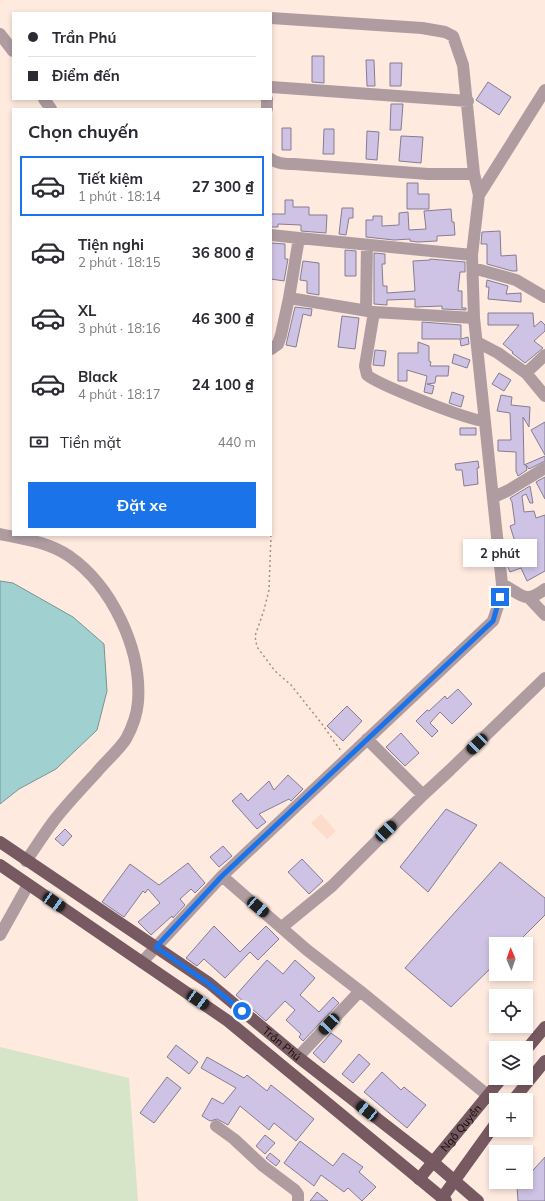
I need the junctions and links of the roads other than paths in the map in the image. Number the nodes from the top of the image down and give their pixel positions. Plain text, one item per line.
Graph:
1 (272, 18) edge
2 (0, 34) edge
3 (12, 50) edge
4 (272, 88) edge
5 (545, 90) edge
6 (468, 101) junction
7 (272, 161) edge
8 (474, 174) junction
9 (479, 194) junction
10 (272, 235) edge
11 (299, 238) junction
12 (367, 245) junction
13 (472, 255) junction
14 (473, 268) junction
15 (545, 297) edge
16 (289, 298) junction
17 (370, 312) junction
18 (474, 318) junction
19 (477, 342) junction
20 (272, 348) edge
21 (545, 355) edge
22 (526, 372) junction
23 (545, 396) edge
24 (485, 421) junction
25 (545, 468) edge
26 (494, 496) junction
27 (0, 534) edge
28 (502, 584) junction
29 (545, 589) edge
30 (529, 598) junction
31 (545, 615) edge
32 (545, 678) edge
33 (367, 739) junction
34 (423, 796) junction
35 (0, 842) edge
36 (26, 861) junction
37 (0, 865) edge
38 (222, 876) junction
39 (28, 885) junction
40 (282, 927) junction
41 (0, 934) edge
42 (156, 947) junction
43 (142, 962) junction
44 (360, 991) junction
45 (545, 1027) edge
46 (533, 1042) edge
47 (298, 1056) junction
48 (545, 1061) edge
49 (519, 1093) edge
50 (489, 1096) edge
51 (489, 1101) edge
52 (216, 1126) dead end
53 (489, 1133) edge
54 (433, 1162) junction
55 (419, 1179) junction
56 (454, 1181) junction
57 (444, 1199) edge
58 (298, 1201) edge
59 (478, 1201) edge

1 - 6 street
2 - 3 street
4 - 6 street
5 - 9 street
6 - 8 street
7 - 8 street
8 - 9 street
9 - 13 street
10 - 11 street
11 - 12 street
11 - 16 street
12 - 13 street
12 - 17 street
13 - 14 street
14 - 15 street
14 - 18 street
16 - 17 street
16 - 20 street
17 - 18 street
17 - 24 street
18 - 19 street
19 - 22 street
19 - 24 street
21 - 22 street
22 - 23 street
24 - 26 street
25 - 26 street
26 - 28 street
27 - 36 street
28 - 30 street
28 - 33 street
29 - 30 street
30 - 31 street
32 - 34 street
33 - 34 street
33 - 38 street
34 - 40 street
35 - 36 main road, Trần Phú
36 - 42 main road, Trần Phú
37 - 39 main road, Trần Phú
38 - 40 street
38 - 42 street
39 - 41 street
39 - 43 main road, Trần Phú
40 - 44 street
42 - 43 street
42 - 47 main road, Trần Phú
43 - 55 main road, Trần Phú
44 - 47 street
44 - 50 street
45 - 46 main road
47 - 54 main road, Trần Phú
48 - 49 main road
51 - 54 main road, Ngô Quyền
52 - 58 street
53 - 56 main road
54 - 55 main road, Ngô Quyền
54 - 56 main road, Trần Phú
55 - 57 main road, Trần Phú
56 - 57 main road
56 - 59 main road, Trần Phú

